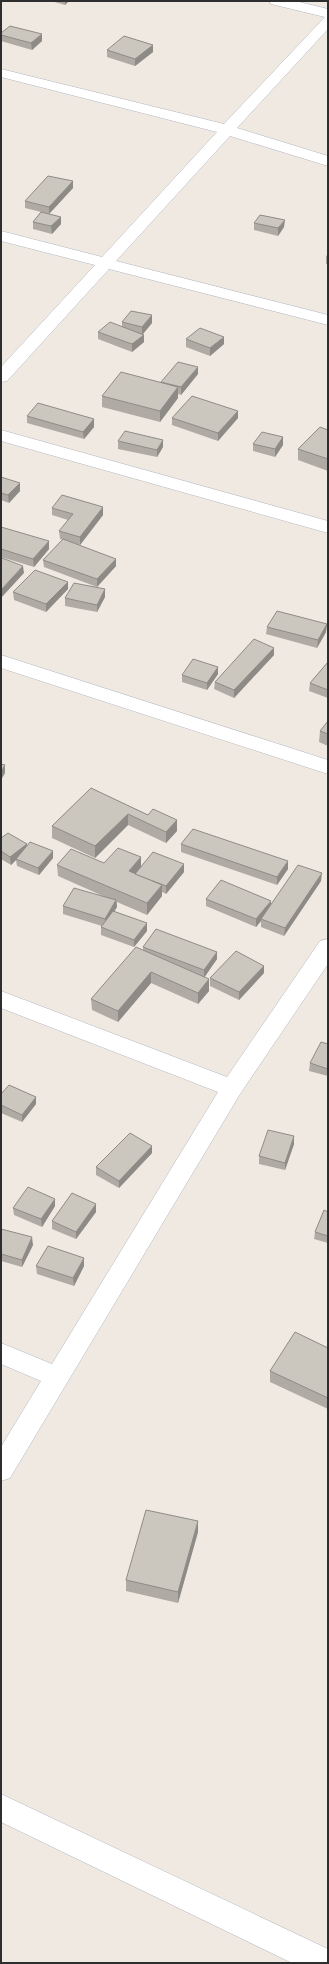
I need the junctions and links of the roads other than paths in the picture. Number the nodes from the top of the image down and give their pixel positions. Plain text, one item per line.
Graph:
1 (276, 1) edge
2 (328, 12) edge
3 (328, 20) edge
4 (1, 73) edge
5 (228, 130) junction
6 (328, 161) edge
7 (1, 236) edge
8 (106, 262) junction
9 (328, 320) edge
10 (1, 377) edge
11 (1, 435) edge
12 (328, 527) edge
13 (1, 661) edge
14 (328, 767) edge
15 (328, 947) edge
16 (1, 999) edge
17 (232, 1088) junction
18 (1, 1353) edge
19 (57, 1377) junction
20 (1, 1470) edge
21 (1, 1808) edge
22 (324, 1963) edge

1 - 2 street
3 - 5 street
4 - 5 street
5 - 6 street
5 - 8 street
7 - 8 street
8 - 9 street
8 - 10 street
11 - 12 street
13 - 14 street
15 - 17 street
16 - 17 street
17 - 19 street
18 - 19 street
19 - 20 street
21 - 22 street

